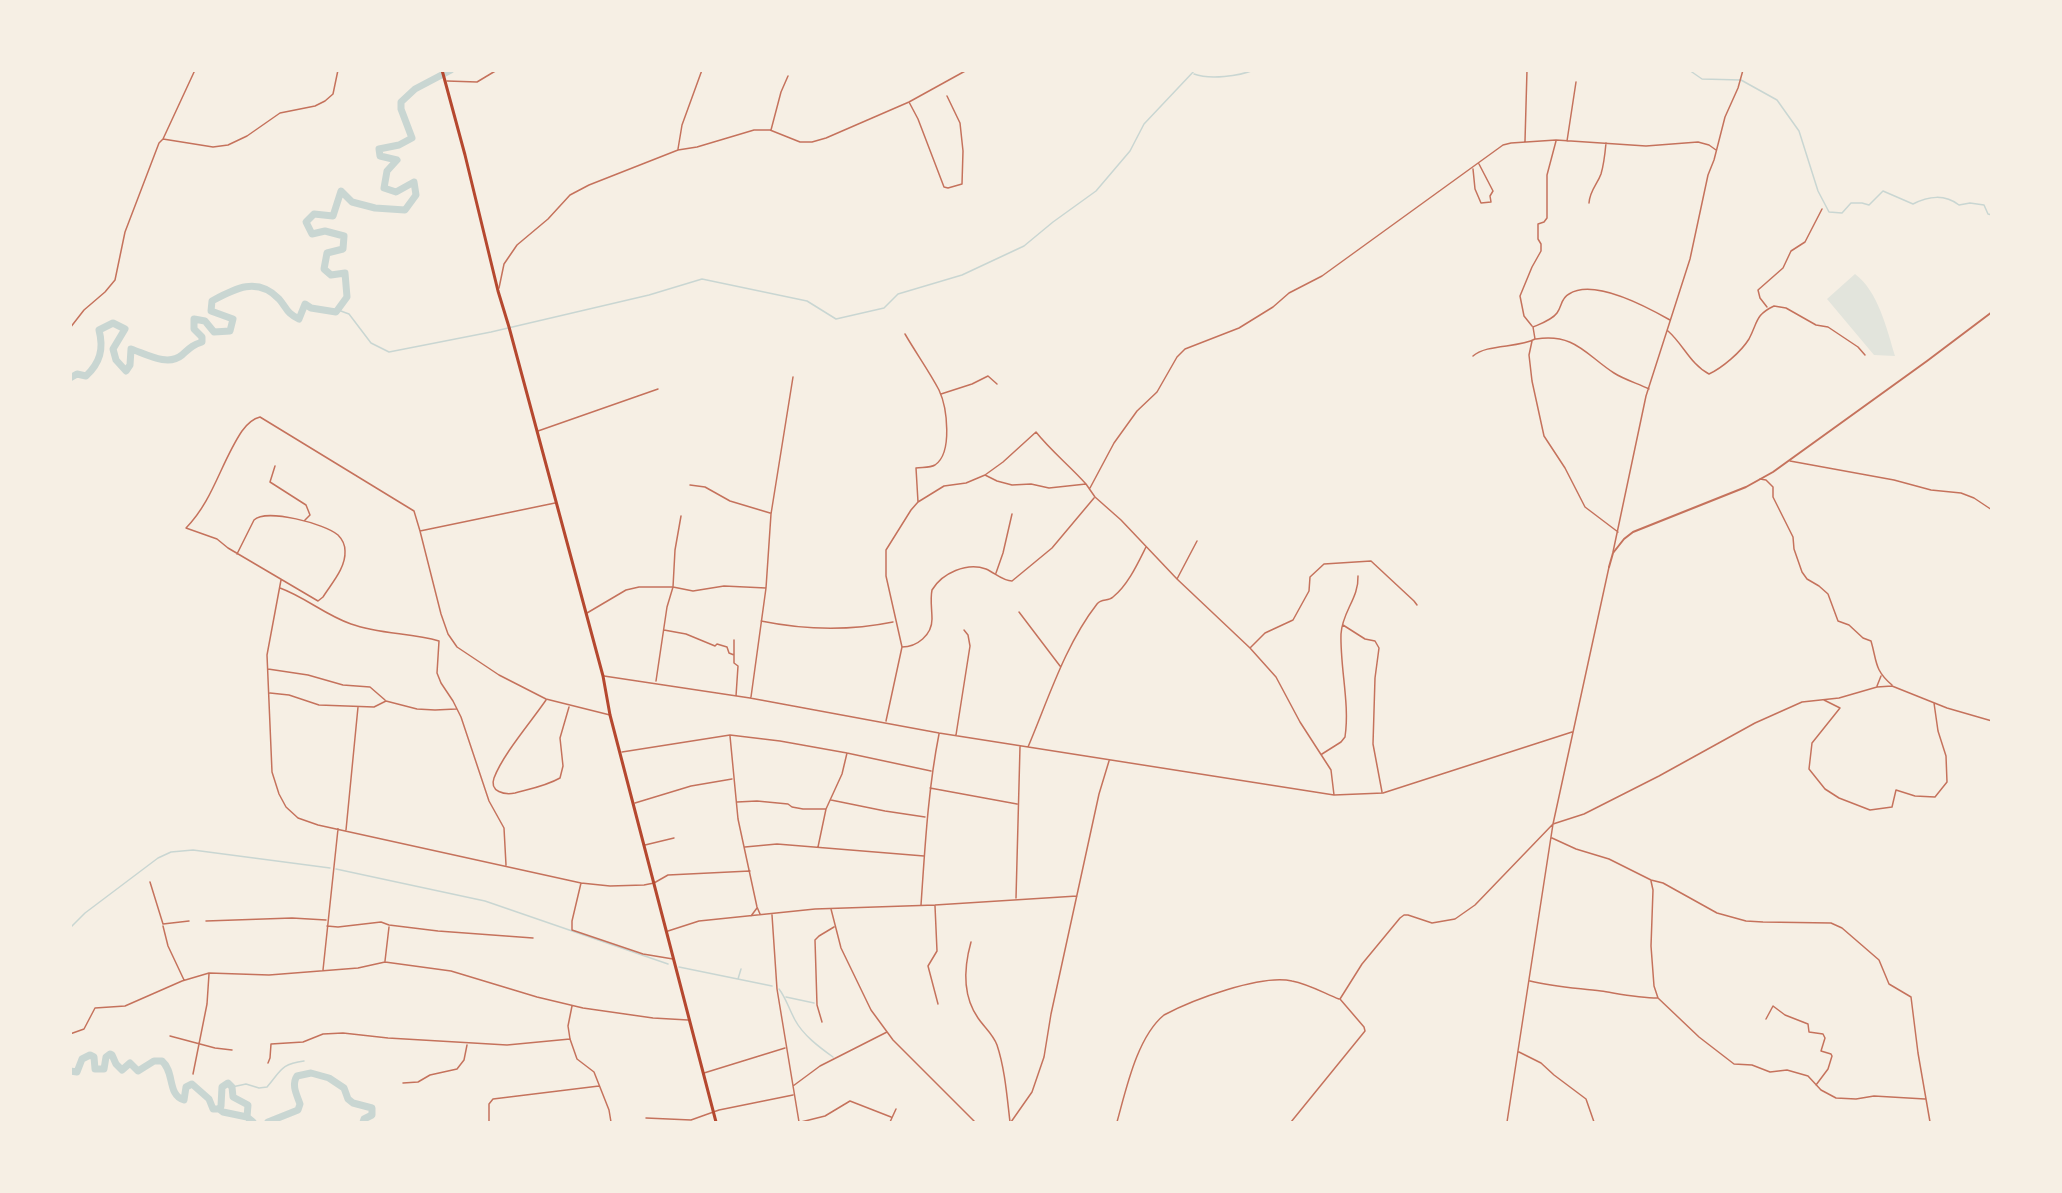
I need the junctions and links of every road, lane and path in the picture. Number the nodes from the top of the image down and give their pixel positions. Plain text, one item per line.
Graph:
1 (195, 70) edge
2 (338, 70) edge
3 (442, 70) edge
4 (497, 70) edge
5 (702, 70) edge
6 (967, 70) edge
7 (1527, 70) edge
8 (1743, 70) edge
9 (788, 76) dead end
10 (444, 79) junction
11 (1576, 82) dead end
12 (947, 96) dead end
13 (909, 102) junction
14 (771, 131) junction
15 (163, 139) junction
16 (1556, 140) junction
17 (1525, 142) junction
18 (1567, 142) junction
19 (1606, 142) junction
20 (678, 150) junction
21 (1716, 150) junction
22 (1479, 164) junction
23 (1473, 168) junction
24 (1589, 202) dead end
25 (1822, 209) dead end
26 (498, 291) junction
27 (1768, 308) junction
28 (1992, 312) edge
29 (1670, 320) junction
30 (1533, 327) junction
31 (70, 328) edge
32 (1668, 330) junction
33 (905, 334) dead end
34 (1534, 340) junction
35 (1865, 355) dead end
36 (1473, 356) dead end
37 (793, 377) dead end
38 (998, 384) dead end
39 (658, 389) dead end
40 (1649, 389) junction
41 (940, 394) junction
42 (537, 431) junction
43 (1788, 461) junction
44 (275, 466) dead end
45 (985, 475) junction
46 (1759, 479) junction
47 (1086, 484) junction
48 (690, 485) dead end
49 (1090, 489) junction
50 (1095, 497) junction
51 (918, 502) junction
52 (556, 503) junction
53 (1992, 510) edge
54 (771, 514) junction
55 (1012, 514) dead end
56 (681, 516) dead end
57 (304, 521) junction
58 (420, 531) junction
59 (1618, 532) junction
60 (1197, 541) dead end
61 (1146, 547) junction
62 (1613, 553) junction
63 (237, 554) junction
64 (1609, 567) joint
65 (996, 573) junction
66 (1358, 576) dead end
67 (1177, 579) junction
68 (281, 580) junction
69 (673, 587) junction
70 (279, 588) junction
71 (766, 588) junction
72 (1417, 605) dead end
73 (1019, 612) dead end
74 (586, 613) junction
75 (760, 621) junction
76 (895, 622) junction
77 (1342, 624) junction
78 (663, 630) junction
79 (964, 630) dead end
80 (734, 640) dead end
81 (902, 647) junction
82 (1250, 648) junction
83 (734, 655) junction
84 (1061, 667) junction
85 (267, 669) junction
86 (1881, 675) junction
87 (603, 676) junction
88 (656, 682) junction
89 (1892, 686) junction
90 (1877, 687) junction
91 (268, 693) junction
92 (736, 696) junction
93 (750, 698) junction
94 (546, 699) junction
95 (1822, 699) junction
96 (386, 701) junction
97 (1934, 702) junction
98 (358, 706) junction
99 (569, 706) junction
100 (457, 709) junction
101 (610, 715) junction
102 (1992, 721) edge
103 (885, 722) junction
104 (1572, 732) junction
105 (939, 733) junction
106 (730, 735) junction
107 (956, 735) junction
108 (1020, 746) junction
109 (1028, 747) junction
110 (621, 752) junction
111 (847, 753) junction
112 (1321, 754) junction
113 (1110, 760) junction
114 (932, 771) junction
115 (733, 779) junction
116 (930, 788) junction
117 (1383, 793) junction
118 (1334, 795) junction
119 (831, 800) junction
120 (736, 802) junction
121 (634, 803) junction
122 (1018, 805) junction
123 (826, 809) junction
124 (926, 817) junction
125 (1553, 824) junction
126 (338, 829) junction
127 (346, 830) junction
128 (674, 838) dead end
129 (1551, 838) junction
130 (645, 845) junction
131 (744, 847) junction
132 (818, 848) junction
133 (924, 856) junction
134 (506, 866) junction
135 (750, 870) junction
136 (1651, 880) junction
137 (150, 882) dead end
138 (581, 883) junction
139 (654, 883) junction
140 (1077, 896) junction
141 (1016, 900) junction
142 (921, 905) junction
143 (935, 905) junction
144 (757, 907) junction
145 (831, 908) junction
146 (772, 914) junction
147 (761, 915) junction
148 (751, 916) junction
149 (327, 920) junction
150 (189, 921) dead end
151 (206, 921) dead end
152 (163, 924) junction
153 (390, 925) junction
154 (327, 926) junction
155 (834, 927) junction
156 (667, 932) junction
157 (533, 938) dead end
158 (971, 942) dead end
159 (674, 960) junction
160 (385, 962) junction
161 (323, 971) junction
162 (209, 973) junction
163 (184, 980) junction
164 (1529, 980) junction
165 (1658, 998) junction
166 (1340, 999) junction
167 (938, 1004) dead end
168 (573, 1005) junction
169 (1766, 1019) dead end
170 (689, 1020) junction
171 (822, 1022) dead end
172 (887, 1032) junction
173 (70, 1034) edge
174 (170, 1036) dead end
175 (570, 1040) junction
176 (198, 1044) junction
177 (468, 1044) junction
178 (787, 1047) junction
179 (232, 1050) dead end
180 (1519, 1052) junction
181 (268, 1063) dead end
182 (703, 1073) junction
183 (193, 1074) dead end
184 (403, 1083) dead end
185 (1816, 1085) junction
186 (599, 1086) junction
187 (793, 1086) junction
188 (794, 1095) junction
189 (1925, 1099) junction
190 (896, 1108) dead end
191 (714, 1112) junction
192 (891, 1117) junction
193 (646, 1118) dead end
194 (489, 1122) edge
195 (611, 1122) edge
196 (716, 1122) edge
197 (800, 1122) edge
198 (890, 1122) edge
199 (975, 1122) edge
200 (1011, 1122) edge
201 (1117, 1122) edge
202 (1291, 1122) edge
203 (1507, 1122) edge
204 (1594, 1122) edge
205 (1930, 1122) edge

1 - 15 street
2 - 15 street
3 - 10 main road
4 - 10 street
5 - 20 street
6 - 13 street
7 - 17 street
8 - 21 street
9 - 14 street
10 - 26 main road
11 - 18 street
12 - 13 street
13 - 14 street
14 - 20 street
15 - 31 street
16 - 17 street
16 - 18 street
16 - 30 street
17 - 22 street
18 - 19 street
19 - 21 street
19 - 24 street
20 - 26 street
21 - 29 street
22 - 23 street
22 - 23 street
23 - 49 street
25 - 27 street
26 - 42 main road
27 - 32 street
27 - 35 street
28 - 43 street
29 - 30 street
29 - 32 street
30 - 34 street
32 - 40 street
33 - 41 street
34 - 36 street
34 - 40 street
34 - 59 street
37 - 54 street
38 - 41 street
39 - 42 street
40 - 59 street
41 - 51 street
42 - 52 main road
43 - 46 street
43 - 53 street
44 - 57 street
45 - 47 street
45 - 47 street
45 - 51 street
46 - 62 street
46 - 86 street
47 - 49 street
48 - 54 street
49 - 50 street
50 - 61 street
50 - 65 street
51 - 76 street
52 - 58 street
52 - 74 main road
54 - 71 street
55 - 65 street
56 - 69 street
57 - 63 street
57 - 68 street
58 - 63 street
58 - 94 street
59 - 62 street
60 - 67 street
61 - 67 street
61 - 84 street
62 - 64 street
63 - 68 street
64 - 104 street
65 - 81 street
66 - 77 street
67 - 82 street
68 - 70 street
69 - 71 street
69 - 74 street
69 - 78 street
70 - 85 street
70 - 100 street
71 - 75 street
72 - 82 street
73 - 84 street
74 - 87 main road
75 - 76 street
75 - 93 street
76 - 81 street
77 - 112 street
77 - 117 street
78 - 83 street
78 - 88 street
79 - 107 street
80 - 83 street
81 - 103 street
82 - 112 street
83 - 92 street
84 - 109 street
85 - 91 street
85 - 96 street
86 - 89 street
86 - 90 street
87 - 88 street
87 - 101 main road
88 - 92 street
89 - 90 street
89 - 97 street
90 - 95 street
91 - 98 street
91 - 126 street
92 - 93 street
93 - 103 street
94 - 99 street
94 - 99 street
95 - 97 street
95 - 125 street
96 - 98 street
96 - 100 street
97 - 102 street
98 - 127 street
99 - 101 street
100 - 134 street
101 - 110 main road
103 - 105 street
104 - 117 street
104 - 125 street
105 - 107 street
105 - 114 street
106 - 110 street
106 - 111 street
106 - 115 street
107 - 108 street
108 - 109 street
108 - 122 street
109 - 113 street
110 - 121 main road
111 - 114 street
111 - 119 street
112 - 118 street
113 - 118 street
113 - 140 street
114 - 116 street
115 - 120 street
115 - 121 street
116 - 122 street
116 - 124 street
117 - 118 street
119 - 123 street
119 - 124 street
120 - 123 street
120 - 131 street
121 - 130 main road
122 - 141 street
123 - 132 street
124 - 133 street
125 - 129 street
125 - 166 street
126 - 127 street
126 - 149 street
127 - 134 street
128 - 130 street
129 - 136 street
129 - 164 street
130 - 139 main road
131 - 132 street
131 - 135 street
132 - 133 street
133 - 142 street
134 - 138 street
135 - 139 street
135 - 144 street
136 - 165 street
136 - 189 street
137 - 152 street
138 - 139 street
138 - 159 street
139 - 156 main road
140 - 141 street
140 - 200 street
141 - 143 street
142 - 143 street
142 - 145 street
143 - 167 street
144 - 147 street
144 - 148 street
145 - 146 street
145 - 155 street
146 - 147 street
146 - 178 street
147 - 148 street
148 - 156 street
149 - 151 street
149 - 154 street
150 - 152 street
152 - 163 street
153 - 154 street
153 - 157 street
153 - 160 street
154 - 161 street
155 - 171 street
155 - 172 street
156 - 159 main road
158 - 200 street
159 - 170 main road
160 - 161 street
160 - 168 street
161 - 162 street
162 - 163 street
162 - 176 street
163 - 173 street
164 - 165 street
164 - 180 street
165 - 185 street
166 - 201 street
166 - 202 street
168 - 170 street
168 - 175 street
169 - 185 street
170 - 182 main road
172 - 187 street
172 - 199 street
174 - 176 street
175 - 177 street
175 - 186 street
176 - 179 street
176 - 183 street
177 - 181 street
177 - 184 street
178 - 182 street
178 - 187 street
180 - 203 street
180 - 204 street
182 - 191 main road
185 - 189 street
186 - 194 street
186 - 195 street
187 - 188 street
188 - 191 street
188 - 197 street
189 - 205 street
190 - 192 street
191 - 193 street
191 - 196 main road
192 - 197 street
192 - 198 street

